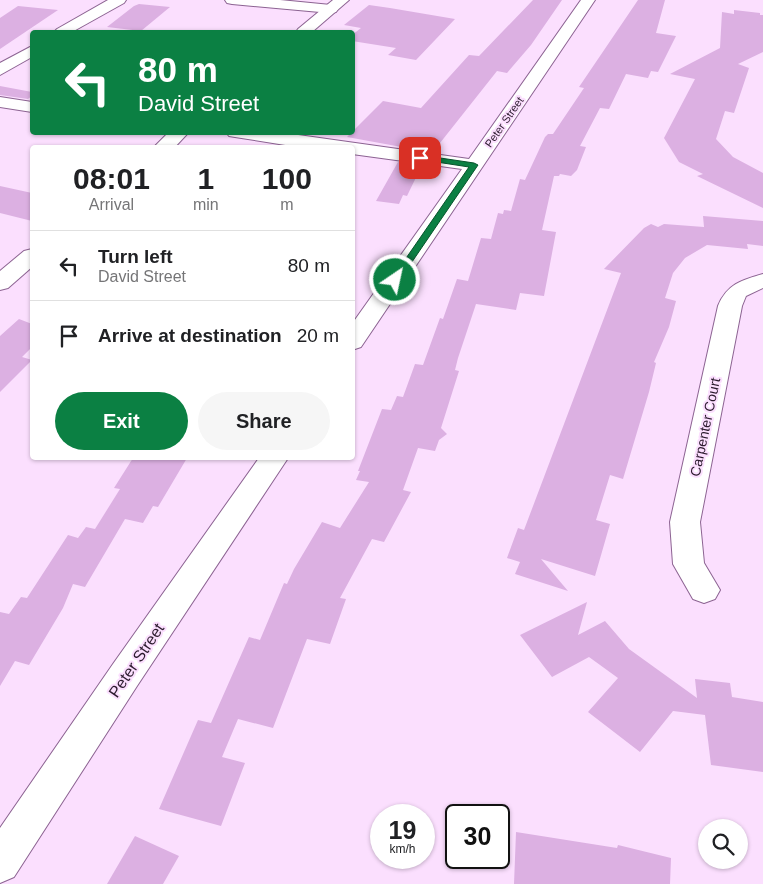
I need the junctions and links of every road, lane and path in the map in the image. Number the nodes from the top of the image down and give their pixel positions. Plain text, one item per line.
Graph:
1 (119, 0) edge
2 (232, 0) edge
3 (588, 0) edge
4 (336, 5) edge
5 (66, 30) edge
6 (305, 30) edge
7 (30, 51) edge
8 (0, 70) edge
9 (0, 102) edge
10 (30, 106) edge
11 (177, 135) edge
12 (256, 135) edge
13 (165, 145) edge
14 (325, 145) edge
15 (355, 148) edge
16 (474, 165) junction
17 (30, 258) edge
18 (763, 281) edge
19 (0, 283) edge
20 (355, 338) edge
21 (273, 460) edge
22 (704, 590) dead end
23 (0, 863) edge

1 - 5 street
2 - 4 street
3 - 16 street, Peter Street
4 - 6 street
7 - 8 street
9 - 10 street
11 - 13 street
12 - 14 street
15 - 16 street
16 - 20 street, Peter Street
17 - 19 street
18 - 22 street, Carpenter Court
21 - 23 street, Peter Street

